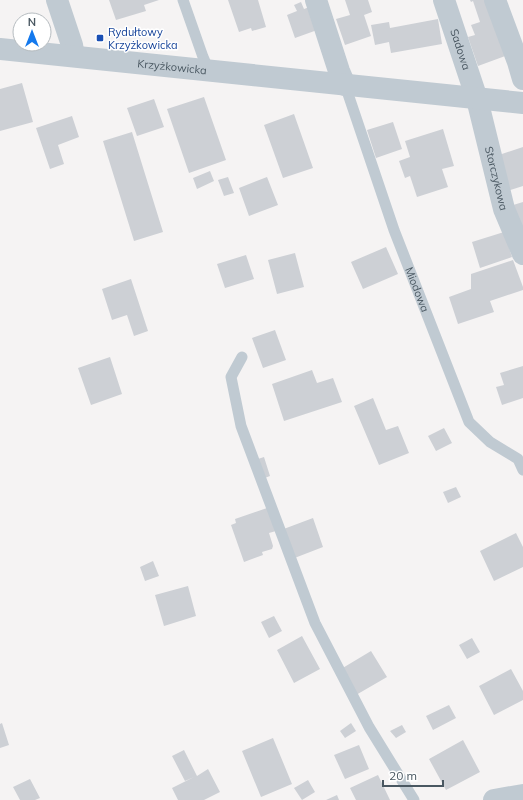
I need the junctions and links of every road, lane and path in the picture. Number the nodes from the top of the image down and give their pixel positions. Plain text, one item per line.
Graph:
1 (57, 0) edge
2 (183, 0) edge
3 (316, 0) edge
4 (444, 0) edge
5 (495, 0) edge
6 (0, 49) edge
7 (74, 56) junction
8 (209, 71) junction
9 (523, 79) edge
10 (345, 85) junction
11 (478, 99) junction
12 (523, 103) edge
13 (523, 254) edge
14 (242, 357) dead end
15 (523, 470) edge
16 (523, 795) edge
17 (414, 800) edge
18 (494, 800) edge

1 - 7 street
2 - 8 lane
3 - 10 street
4 - 11 street, Sadowa
5 - 9 street
6 - 7 street, Krzyżkowicka
7 - 8 street, Krzyżkowicka
8 - 10 street, Krzyżkowicka
10 - 11 street, Krzyżkowicka
10 - 15 lane, Miodowa
11 - 12 street, Krzyżkowicka
11 - 13 street, Storczykowa
14 - 17 lane
16 - 18 street

